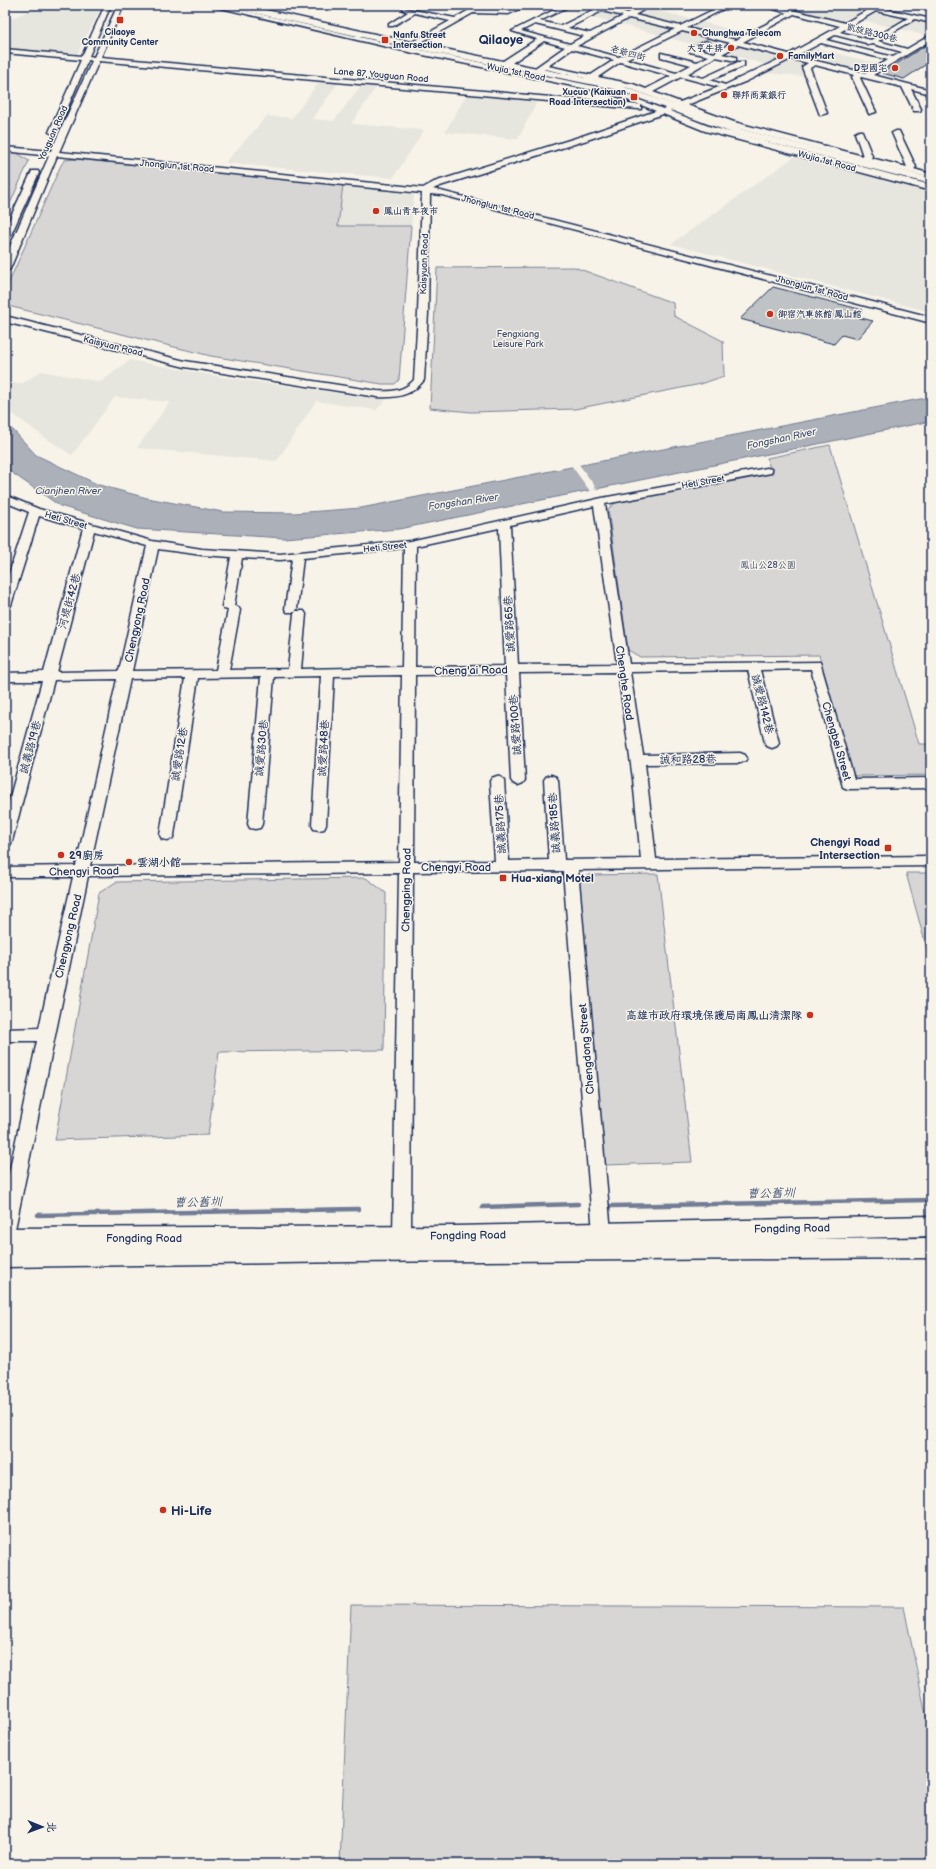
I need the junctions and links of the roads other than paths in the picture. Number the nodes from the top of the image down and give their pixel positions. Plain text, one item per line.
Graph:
1 (108, 5) edge
2 (121, 5) edge
3 (211, 5) edge
4 (232, 5) edge
5 (250, 5) edge
6 (483, 5) edge
7 (525, 5) edge
8 (569, 5) edge
9 (588, 5) edge
10 (609, 5) edge
11 (648, 5) edge
12 (728, 5) edge
13 (764, 5) edge
14 (859, 5) edge
15 (879, 7) edge
16 (602, 8) junction
17 (405, 9) dead end
18 (414, 11) junction
19 (470, 11) junction
20 (489, 12) junction
21 (794, 12) junction
22 (628, 15) junction
23 (914, 17) junction
24 (479, 19) dead end
25 (455, 20) junction
26 (931, 21) edge
27 (534, 22) junction
28 (392, 25) dead end
29 (846, 25) junction
30 (561, 29) junction
31 (681, 29) junction
32 (832, 32) junction
33 (588, 35) junction
34 (931, 37) edge
35 (542, 39) junction
36 (579, 40) junction
37 (820, 40) junction
38 (872, 42) junction
39 (706, 43) dead end
40 (736, 43) junction
41 (595, 44) dead end
42 (410, 45) junction
43 (571, 46) junction
44 (617, 50) dead end
45 (859, 50) junction
46 (5, 51) edge
47 (908, 51) junction
48 (632, 54) junction
49 (664, 55) dead end
50 (716, 55) junction
51 (791, 57) junction
52 (85, 58) junction
53 (98, 59) junction
54 (894, 59) junction
55 (619, 60) junction
56 (733, 60) dead end
57 (508, 62) junction
58 (813, 63) junction
59 (698, 64) junction
60 (741, 64) dead end
61 (537, 71) junction
62 (679, 75) junction
63 (863, 75) junction
64 (587, 81) junction
65 (703, 81) junction
66 (908, 86) junction
67 (726, 87) junction
68 (647, 92) junction
69 (931, 92) edge
70 (676, 107) junction
71 (917, 109) dead end
72 (663, 112) junction
73 (872, 112) dead end
74 (823, 114) dead end
75 (859, 133) dead end
76 (896, 133) dead end
77 (774, 141) junction
78 (5, 149) edge
79 (44, 153) junction
80 (54, 154) junction
81 (860, 163) junction
82 (909, 170) junction
83 (931, 176) edge
84 (931, 181) edge
85 (931, 188) edge
86 (426, 190) junction
87 (5, 239) edge
88 (5, 269) edge
89 (5, 319) edge
90 (931, 320) edge
91 (767, 471) dead end
92 (5, 498) edge
93 (599, 502) junction
94 (35, 511) junction
95 (504, 523) junction
96 (89, 527) junction
97 (410, 544) junction
98 (153, 545) junction
99 (238, 554) junction
100 (298, 555) junction
101 (5, 604) edge
102 (816, 665) joint
103 (753, 666) junction
104 (623, 668) junction
105 (511, 669) junction
106 (408, 670) junction
107 (268, 672) junction
108 (294, 672) junction
109 (328, 672) junction
110 (192, 673) junction
111 (222, 673) junction
112 (125, 674) junction
113 (49, 676) junction
114 (5, 677) edge
115 (772, 743) dead end
116 (740, 758) dead end
117 (636, 760) junction
118 (518, 780) dead end
119 (551, 780) dead end
120 (498, 781) dead end
121 (931, 783) edge
122 (255, 824) dead end
123 (319, 825) dead end
124 (167, 835) dead end
125 (5, 841) edge
126 (931, 861) edge
127 (649, 865) junction
128 (502, 866) junction
129 (564, 866) junction
130 (406, 867) junction
131 (83, 871) junction
132 (5, 872) edge
133 (46, 1034) junction
134 (5, 1035) edge
135 (931, 1226) edge
136 (602, 1232) junction
137 (5, 1234) edge
138 (402, 1236) junction
139 (5, 1238) edge
140 (931, 1248) edge
141 (5, 1257) edge

1 - 52 street, Youguan Road
2 - 53 street, Youguan Road
3 - 42 street, Wujia 1st Road
4 - 42 main road, Wujia 1st Road
5 - 42 street, Wujia 1st Road
6 - 19 street
7 - 20 street
8 - 27 street
9 - 16 street
10 - 16 street
11 - 22 street
12 - 31 street
13 - 21 street
14 - 15 street
15 - 23 street
15 - 29 street
16 - 22 street
16 - 30 street
17 - 18 street
18 - 25 street
18 - 28 street
19 - 20 street
19 - 25 street
20 - 24 street
21 - 29 street
21 - 40 street
22 - 31 street
22 - 33 street
23 - 26 street
23 - 38 street
25 - 42 street
27 - 30 street
27 - 35 street, 老爺四街
29 - 32 street
30 - 33 street
31 - 40 street
31 - 48 street
32 - 37 street
32 - 38 street, 凱旋路300巷
33 - 36 street
34 - 47 street
35 - 43 street, 老爺四街
35 - 57 street
36 - 41 street
36 - 43 street
37 - 45 street
37 - 51 street
38 - 45 street
38 - 47 street, 凱旋路300巷
39 - 50 street
40 - 50 street
40 - 51 street
42 - 57 main road, Wujia 1st Road
42 - 61 street, Wujia 1st Road
43 - 55 street, 老爺四街
43 - 61 street
44 - 48 street
45 - 54 street
46 - 52 street, Lane 87, Youguan Road
47 - 54 street
48 - 55 street
49 - 59 street
50 - 56 street
50 - 59 street
51 - 58 street
51 - 67 street
52 - 53 street, Lane 87, Youguan Road
52 - 79 street, Youguan Road
53 - 72 street, Lane 87, Youguan Road
53 - 80 street, Youguan Road
54 - 63 street
55 - 62 street, 老爺四街
55 - 64 street
57 - 61 main road, Wujia 1st Road
58 - 63 street
58 - 74 street
59 - 62 street
60 - 65 street
61 - 64 main road, Wujia 1st Road
62 - 65 street, 老爺四街
62 - 68 street
63 - 66 street
63 - 73 street
64 - 68 street, Wujia 1st Road
64 - 70 main road, Wujia 1st Road
64 - 72 street, Wujia 1st Road
65 - 67 street, 老爺四街
66 - 69 street
66 - 71 street
67 - 70 street
68 - 70 street, Wujia 1st Road
70 - 72 street
70 - 77 main road, Wujia 1st Road
72 - 77 street, Wujia 1st Road
72 - 86 street
75 - 81 street
76 - 82 street
77 - 81 main road, Wujia 1st Road
78 - 79 street
79 - 80 street, Jhonglun 1st Road
79 - 87 street, Youguan Road
80 - 86 street, Jhonglun 1st Road
80 - 88 street, Youguan Road
81 - 82 street, Wujia 1st Road
81 - 84 main road, Wujia 1st Road
81 - 85 street, Wujia 1st Road
82 - 83 street, Wujia 1st Road
86 - 89 street, Kaisyuan Road
86 - 90 street, Jhonglun 1st Road
91 - 93 street, Heti Street
92 - 94 street, Heti Street
93 - 95 street, Heti Street
93 - 104 street, Chenghe Road
94 - 96 street, Heti Street
94 - 101 street
95 - 97 street, Heti Street
95 - 105 street, 誠愛路65巷
96 - 98 street, Heti Street
96 - 113 street, 河堤街42巷
97 - 100 street, Heti Street
97 - 106 street, Chengping Road
98 - 99 street, Heti Street
98 - 112 street, Chengyong Road
99 - 100 street, Heti Street
99 - 111 street
100 - 108 street
102 - 103 street, Cheng'ai Road
102 - 121 street, Chengbei Street
103 - 104 street, Cheng'ai Road
103 - 115 street, 誠愛路142巷
104 - 105 street, Cheng'ai Road
104 - 117 street, Chenghe Road
105 - 106 street, Cheng'ai Road
105 - 118 street, 誠愛路100巷
106 - 109 street, Cheng'ai Road
106 - 130 street, Chengping Road
107 - 108 street, Cheng'ai Road
107 - 111 street, Cheng'ai Road
107 - 122 street, 誠愛路30巷
108 - 109 street, Cheng'ai Road
109 - 123 street, 誠愛路48巷
110 - 111 street, Cheng'ai Road
110 - 112 street, Cheng'ai Road
110 - 124 street, 誠愛路12巷
112 - 113 street, Cheng'ai Road
112 - 131 street, Chengyong Road
113 - 114 street, Cheng'ai Road
113 - 125 street, 誠義路19巷
116 - 117 street, 誠和路28巷
117 - 127 street, Chenghe Road
119 - 129 street, 誠義路185巷
120 - 128 street, 誠義路175巷
126 - 127 street, Chengyi Road
127 - 129 street, Chengyi Road
128 - 129 street, Chengyi Road
128 - 130 street, Chengyi Road
129 - 136 street, Chengdong Street
130 - 131 street, Chengyi Road
130 - 138 street, Chengping Road
131 - 132 street, Chengyi Road
131 - 133 street, Chengyong Road
133 - 134 street
133 - 137 street, Chengyong Road
135 - 136 main road, Fongding Road
136 - 138 main road, Fongding Road
138 - 139 main road, Fongding Road
140 - 141 main road, Fongding Road

